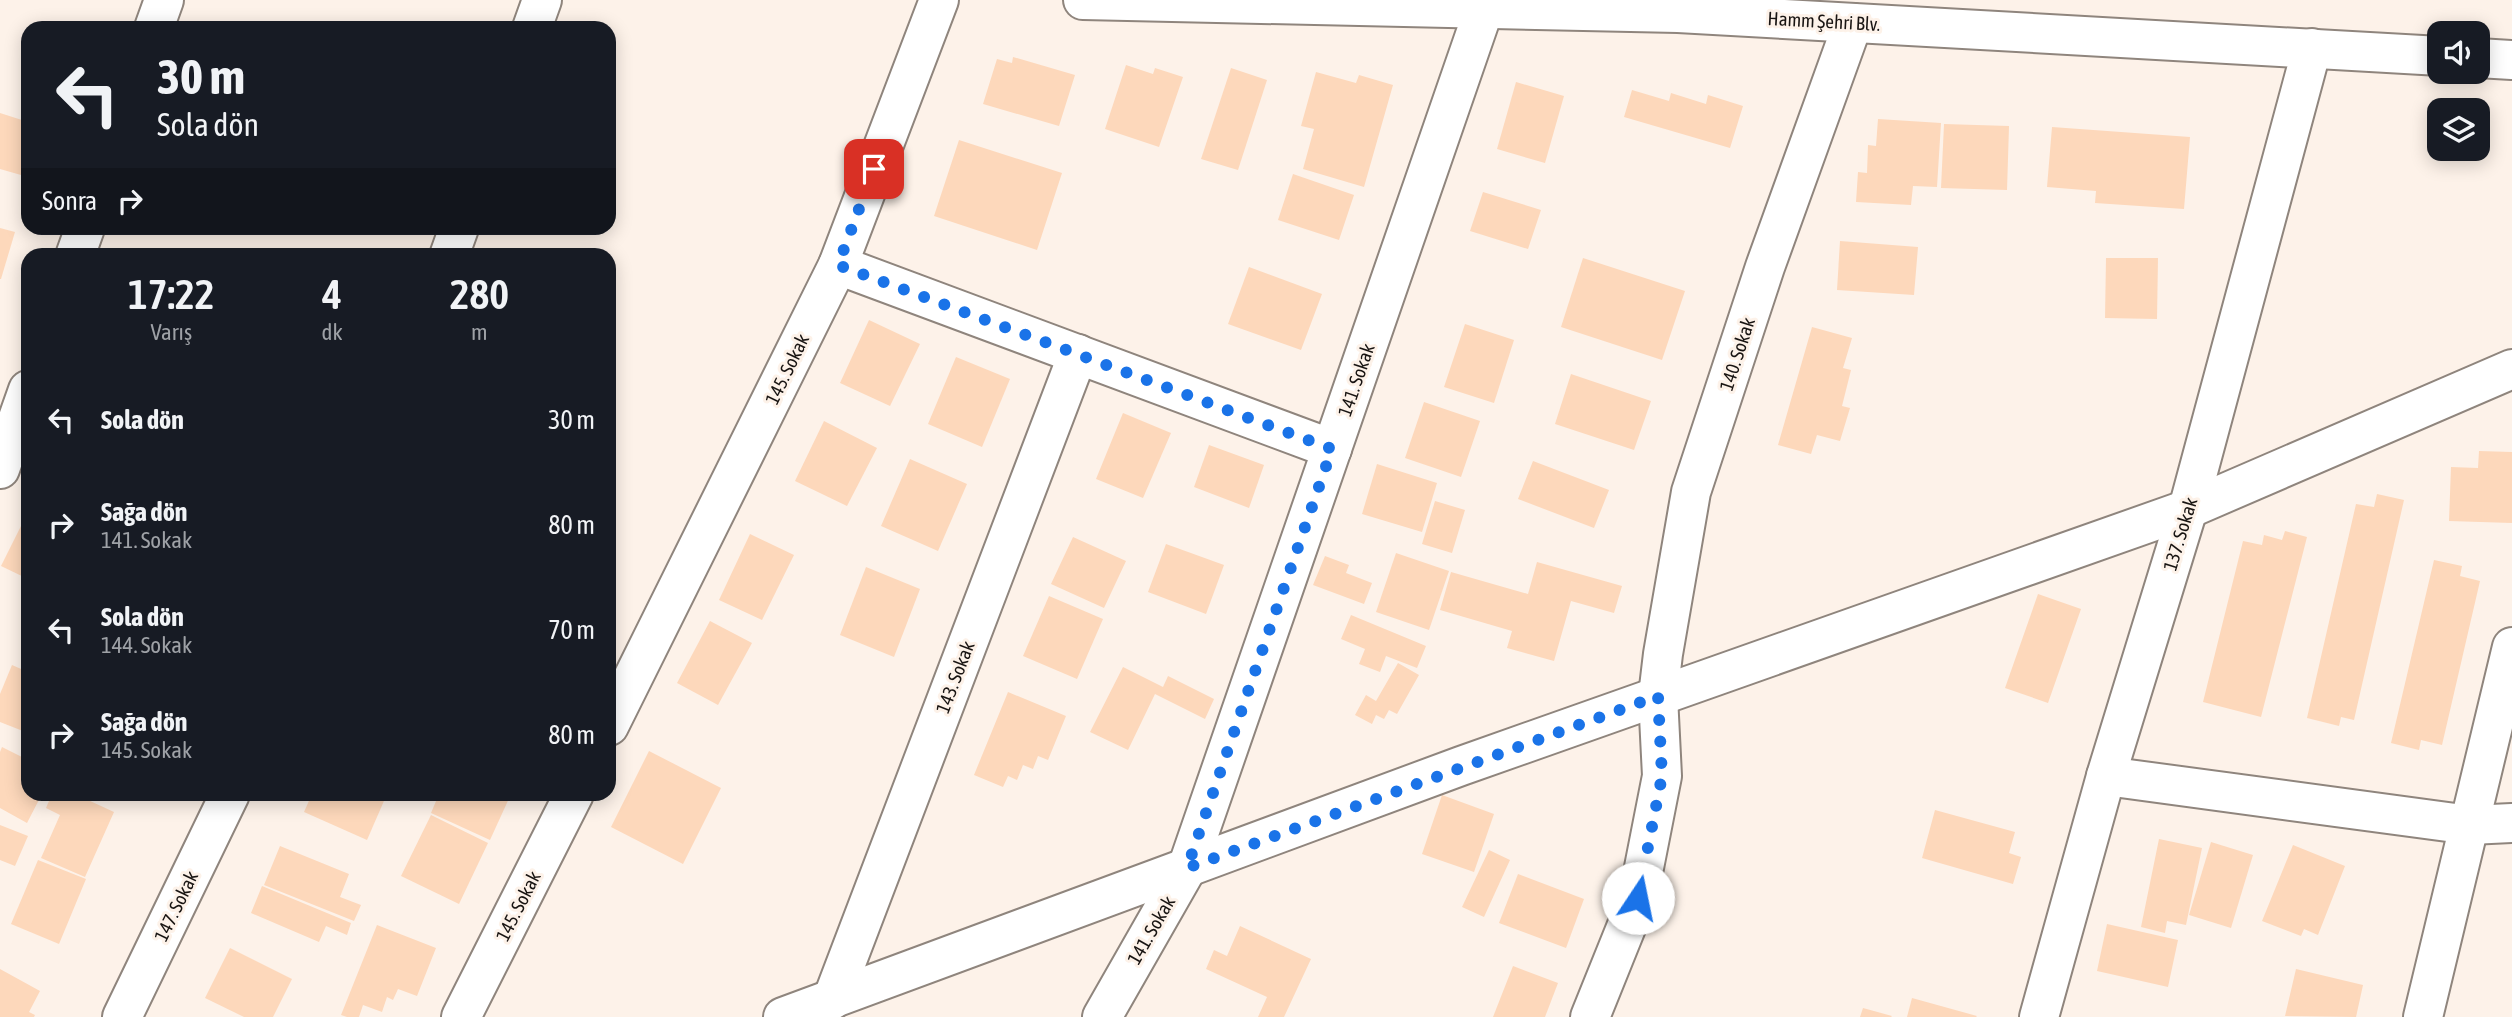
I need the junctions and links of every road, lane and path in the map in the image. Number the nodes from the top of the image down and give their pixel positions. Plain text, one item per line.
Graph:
1 (164, 0) edge
2 (542, 0) edge
3 (939, 0) edge
4 (1083, 0) edge
5 (1485, 9) junction
6 (156, 21) edge
7 (534, 21) edge
8 (1853, 23) junction
9 (2312, 48) junction
10 (2427, 55) edge
11 (2490, 59) edge
12 (2512, 60) edge
13 (838, 265) junction
14 (1078, 354) junction
15 (2512, 369) edge
16 (21, 421) edge
17 (1332, 449) junction
18 (10, 470) edge
19 (2188, 509) junction
20 (2512, 647) edge
21 (1658, 696) junction
22 (616, 712) edge
23 (2106, 776) junction
24 (227, 801) edge
25 (571, 801) edge
26 (2512, 823) edge
27 (2470, 825) junction
28 (1187, 868) junction
29 (832, 1000) junction
30 (1109, 1015) edge
31 (122, 1017) edge
32 (461, 1017) edge
33 (783, 1017) edge
34 (1590, 1017) edge
35 (2039, 1017) edge
36 (2423, 1017) edge

1 - 6 street
2 - 7 street
3 - 13 street, 145. Sokak
4 - 5 street, Hamm Şehri Blv.
5 - 8 street, Hamm Şehri Blv.
5 - 17 street, 141. Sokak
8 - 9 street, Hamm Şehri Blv.
8 - 21 street, 140. Sokak
9 - 10 street, Hamm Şehri Blv.
9 - 19 street, 137. Sokak
11 - 12 street
13 - 14 street
13 - 22 street, 145. Sokak
14 - 17 street
14 - 29 street, 143. Sokak
15 - 19 street
16 - 18 street
17 - 28 street, 141. Sokak
19 - 21 street
19 - 23 street, 137. Sokak
20 - 27 street
21 - 28 street
21 - 34 street, 140. Sokak
23 - 27 street
23 - 35 street, 137. Sokak
24 - 31 street, 147. Sokak
25 - 32 street, 145. Sokak
26 - 27 street
27 - 36 street
28 - 29 street
28 - 30 street, 141. Sokak
29 - 33 street

